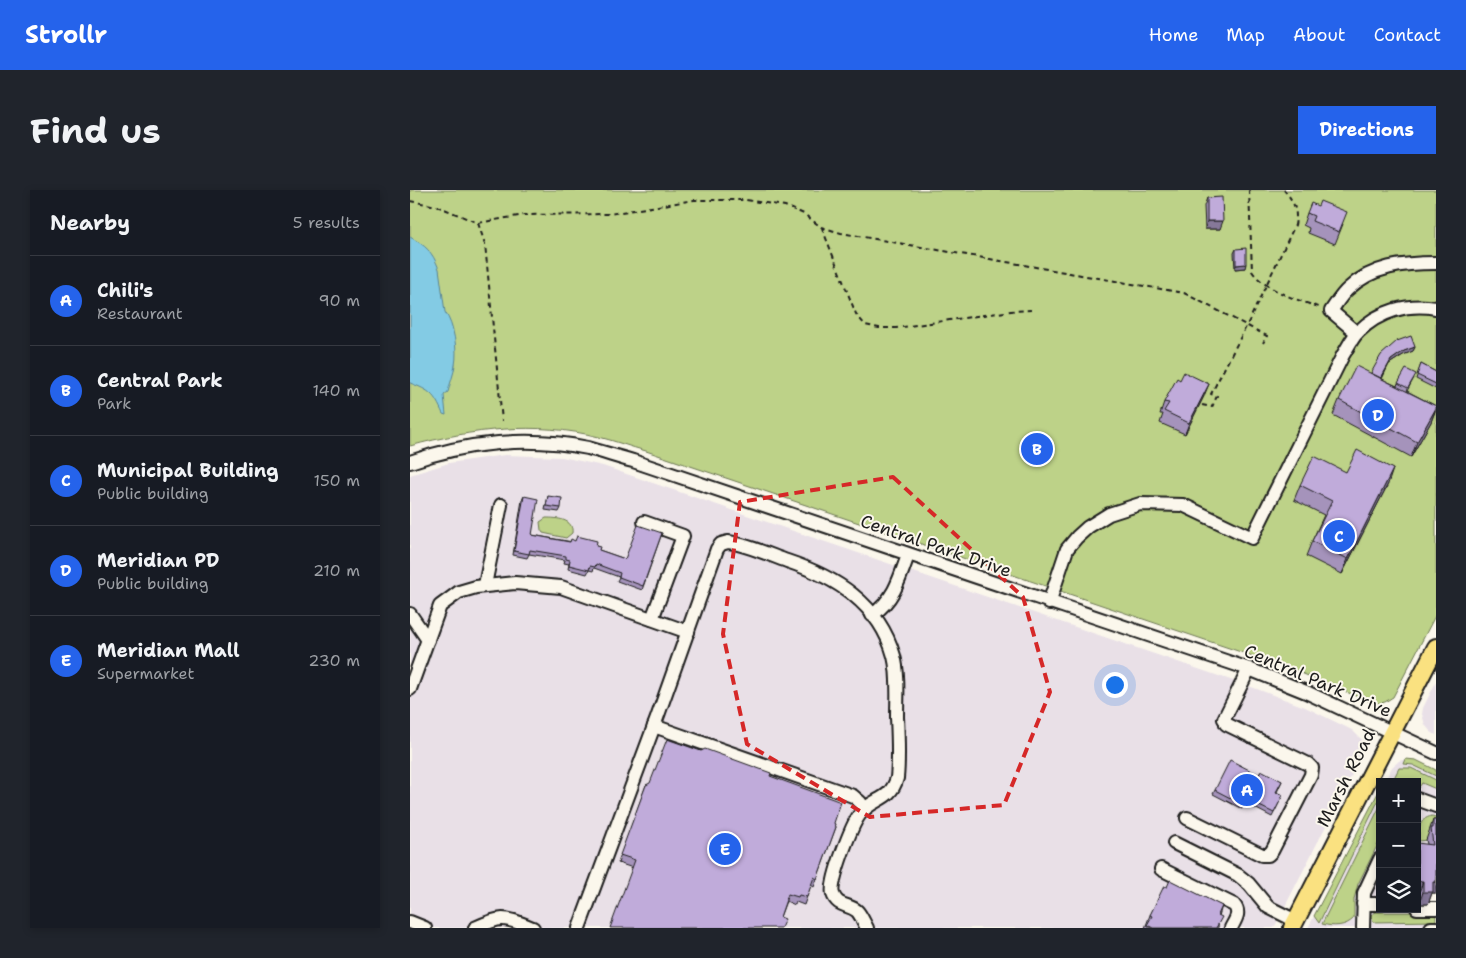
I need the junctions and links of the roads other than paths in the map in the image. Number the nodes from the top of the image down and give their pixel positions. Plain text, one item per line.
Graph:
1 (1436, 262) edge
2 (1436, 308) edge
3 (1357, 333) junction
4 (410, 462) edge
5 (501, 505) dead end
6 (644, 522) dead end
7 (908, 555) junction
8 (485, 585) junction
9 (1049, 603) junction
10 (410, 614) edge
11 (872, 615) junction
12 (652, 619) junction
13 (688, 632) junction
14 (428, 640) junction
15 (1436, 647) edge
16 (1249, 669) junction
17 (410, 689) edge
18 (654, 726) junction
19 (1392, 732) junction
20 (1436, 753) edge
21 (1421, 800) edge
22 (1436, 806) edge
23 (865, 809) junction
24 (1187, 818) dead end
25 (1174, 843) dead end
26 (1376, 867) edge
27 (1161, 869) dead end
28 (1363, 904) junction
29 (1376, 904) edge
30 (410, 922) edge
31 (1294, 924) edge
32 (425, 928) edge
33 (475, 928) edge
34 (533, 928) edge
35 (579, 928) edge
36 (867, 928) edge
37 (1231, 928) edge
38 (1363, 928) edge
39 (1431, 928) edge
40 (1436, 928) edge

1 - 3 street
2 - 3 street
3 - 9 street
4 - 7 street, Central Park Drive
5 - 8 street
6 - 12 street
7 - 9 street, Central Park Drive
7 - 11 street
8 - 12 street
8 - 14 street
9 - 16 street, Central Park Drive
10 - 14 street
11 - 13 street
11 - 23 street
12 - 13 street
13 - 18 street
14 - 17 street
15 - 19 main road, Marsh Road
16 - 19 street, Central Park Drive
16 - 24 street
18 - 23 street
18 - 35 street
19 - 20 street, Central Park Drive
19 - 31 main road, Marsh Road
21 - 22 street
23 - 36 street
25 - 31 street
26 - 28 street
27 - 37 street
28 - 29 street
28 - 38 street
30 - 32 street
33 - 34 street
39 - 40 street

